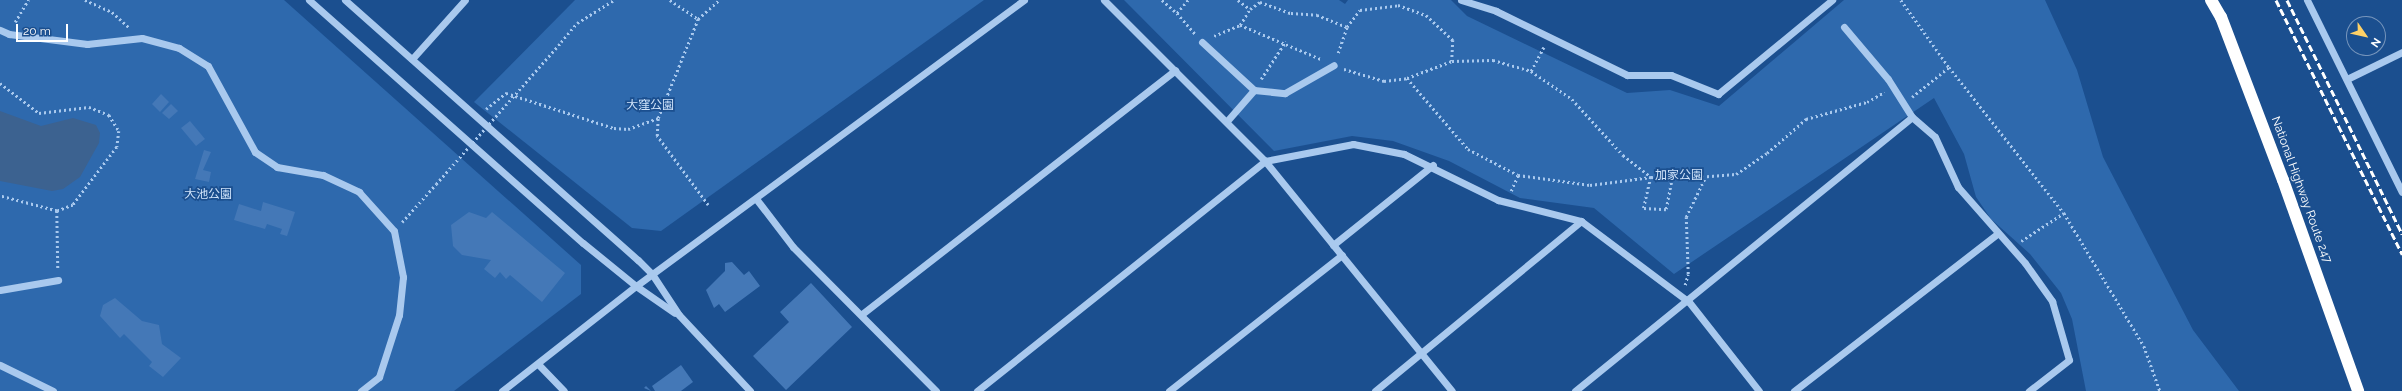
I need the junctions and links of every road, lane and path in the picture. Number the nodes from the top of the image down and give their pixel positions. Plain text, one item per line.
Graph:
1 (85, 0) edge
2 (308, 0) edge
3 (345, 0) edge
4 (465, 0) edge
5 (614, 0) edge
6 (670, 0) edge
7 (719, 0) edge
8 (1024, 0) edge
9 (1104, 0) edge
10 (1188, 0) edge
11 (1238, 0) edge
12 (1461, 0) edge
13 (1832, 0) edge
14 (1901, 0) edge
15 (2211, 0) edge
16 (2307, 0) edge
17 (1162, 1) edge
18 (1250, 9) junction
19 (1177, 13) junction
20 (698, 19) junction
21 (1240, 25) junction
22 (1844, 27) dead end
23 (1347, 28) junction
24 (0, 30) edge
25 (142, 38) junction
26 (1548, 39) junction
27 (1286, 41) junction
28 (1202, 42) junction
29 (2402, 52) edge
30 (412, 59) junction
31 (1452, 62) junction
32 (1334, 65) junction
33 (1949, 67) junction
34 (1175, 70) junction
35 (1531, 71) junction
36 (1407, 78) junction
37 (2349, 78) junction
38 (0, 83) edge
39 (1893, 87) junction
40 (1254, 90) junction
41 (1903, 103) junction
42 (486, 109) dead end
43 (1912, 117) junction
44 (658, 118) junction
45 (1227, 121) junction
46 (1265, 161) junction
47 (1433, 165) junction
48 (1518, 175) junction
49 (1651, 177) junction
50 (1705, 178) junction
51 (1672, 179) junction
52 (2402, 192) edge
53 (0, 196) edge
54 (757, 200) junction
55 (1507, 202) junction
56 (708, 205) dead end
57 (57, 211) junction
58 (2064, 213) junction
59 (1581, 221) junction
60 (394, 231) junction
61 (1997, 234) junction
62 (1333, 244) junction
63 (2011, 248) junction
64 (1342, 255) junction
65 (652, 274) junction
66 (58, 280) joint
67 (636, 286) junction
68 (0, 290) edge
69 (1682, 296) junction
70 (1689, 302) junction
71 (862, 314) junction
72 (679, 315) junction
73 (1421, 353) junction
74 (538, 364) junction
75 (0, 365) edge
76 (52, 391) edge
77 (361, 391) edge
78 (502, 391) edge
79 (564, 391) edge
80 (750, 391) edge
81 (936, 391) edge
82 (977, 391) edge
83 (1169, 391) edge
84 (1375, 391) edge
85 (1452, 391) edge
86 (1575, 391) edge
87 (1759, 391) edge
88 (1794, 391) edge
89 (2029, 391) edge
90 (2160, 391) edge
91 (2358, 391) edge

1 - 25 path
2 - 67 street
3 - 30 street
4 - 30 street
5 - 60 path, bridge
6 - 20 path
7 - 20 path
8 - 54 street
9 - 34 street
10 - 19 path
11 - 18 path
12 - 26 street
13 - 26 street
14 - 33 path
15 - 91 highway, National Highway Route 247
16 - 37 street
17 - 19 path
18 - 21 path
18 - 23 path
19 - 28 path
20 - 44 path
21 - 27 path
21 - 28 path
22 - 39 street
23 - 31 path
23 - 32 path
24 - 25 street
25 - 60 street
26 - 35 path
27 - 32 path
27 - 40 path
28 - 40 street
29 - 37 street
30 - 65 street
31 - 35 path
31 - 36 path
32 - 36 path
32 - 40 street
33 - 41 path
33 - 58 path
34 - 45 street
34 - 71 street
35 - 49 path
36 - 48 path
37 - 52 street
38 - 57 path
39 - 41 street
39 - 50 path
40 - 45 street
41 - 43 street
42 - 44 path
43 - 61 street
43 - 70 street
44 - 56 path
45 - 46 street
46 - 47 street
46 - 62 street
46 - 82 street
47 - 55 street
47 - 62 street
48 - 49 path
48 - 55 path
49 - 51 path
49 - 51 path
50 - 51 path
50 - 69 path
53 - 57 path
54 - 65 street
54 - 71 street
55 - 59 street
57 - 66 path
58 - 63 path
58 - 90 path
59 - 69 street
59 - 73 street
60 - 77 street
61 - 63 street
61 - 88 street
62 - 64 street
63 - 89 street
64 - 73 street
64 - 83 street
65 - 67 street
65 - 72 street
66 - 68 street
67 - 72 street
67 - 74 street
69 - 70 street
70 - 86 street
70 - 87 street
71 - 81 street
72 - 80 street
73 - 84 street
73 - 85 street
74 - 78 street
74 - 79 street
75 - 76 street

